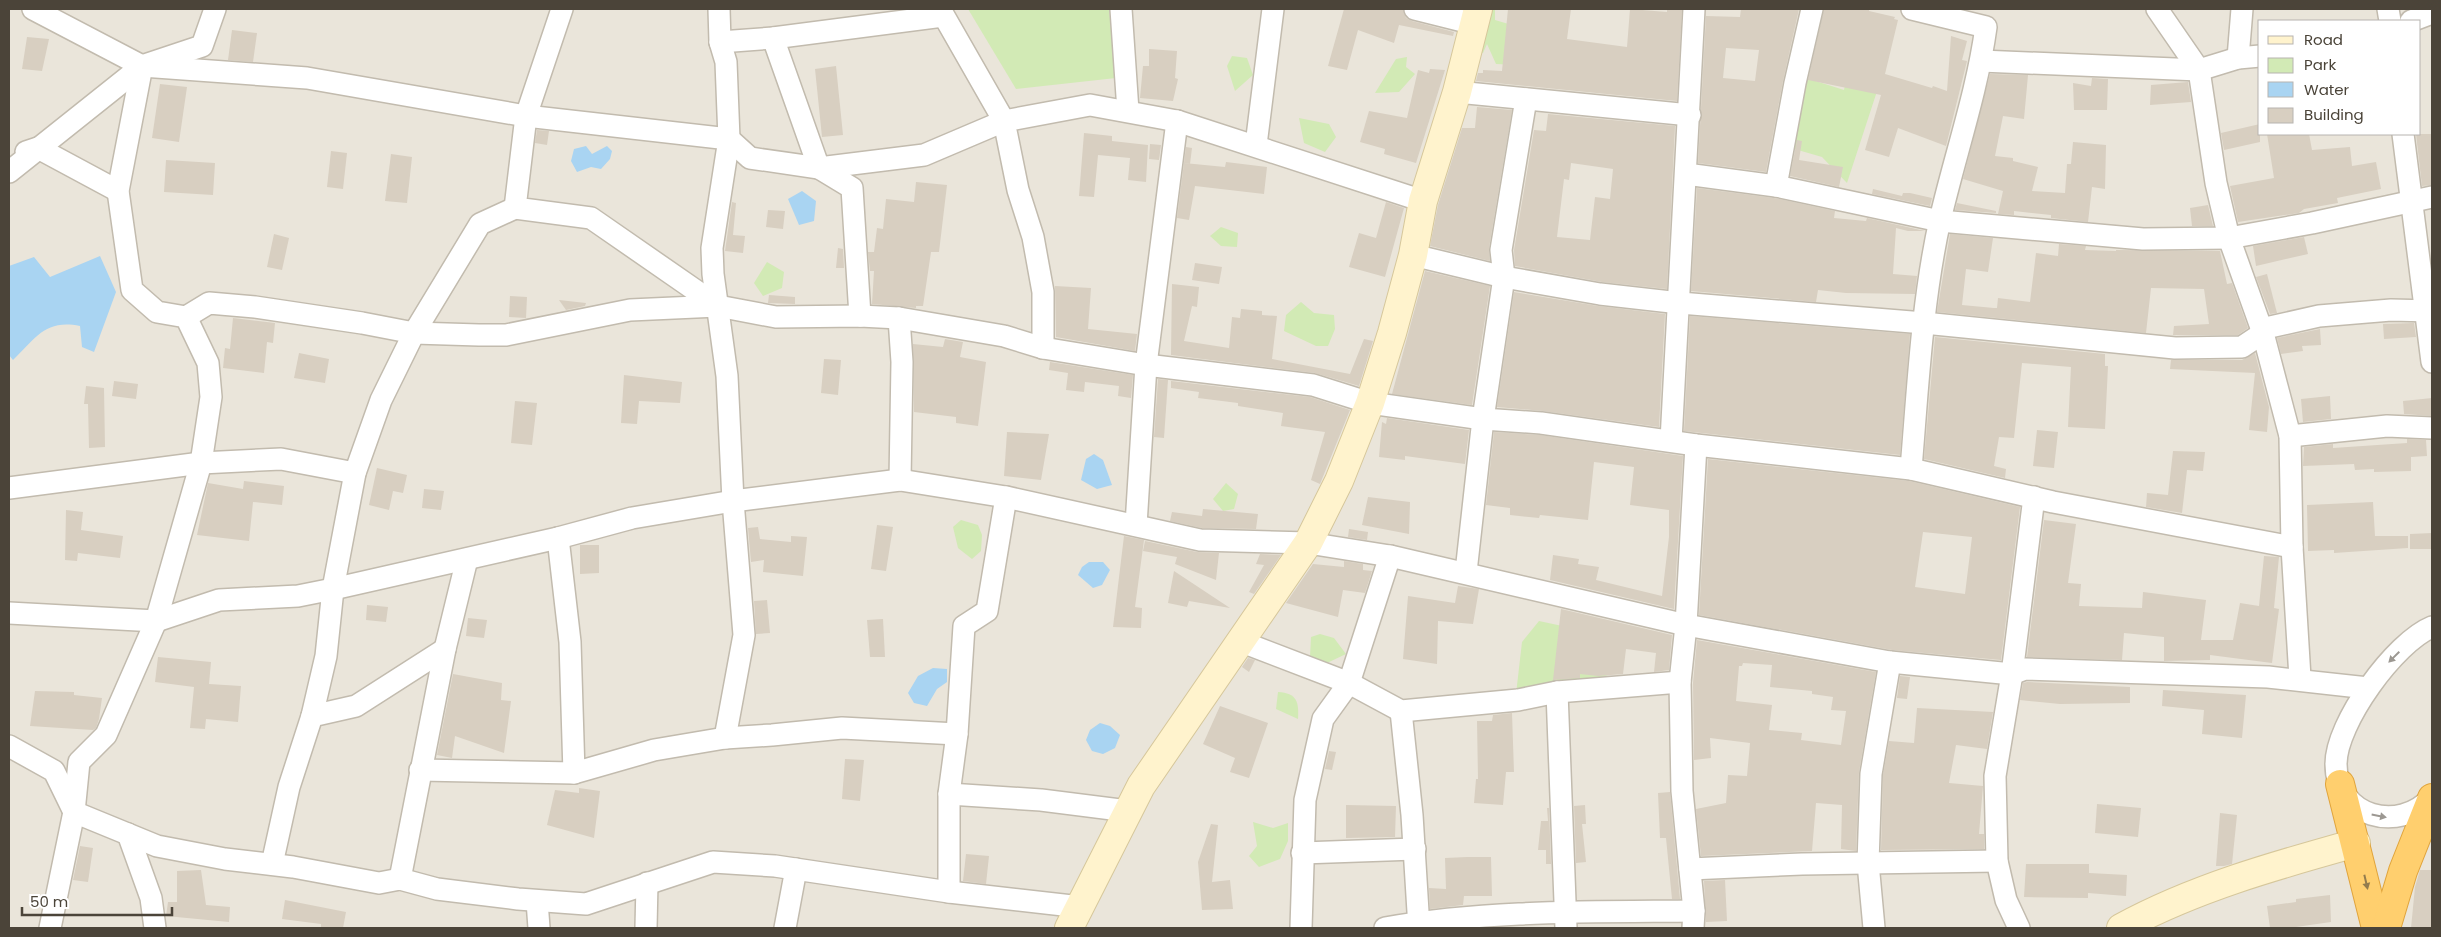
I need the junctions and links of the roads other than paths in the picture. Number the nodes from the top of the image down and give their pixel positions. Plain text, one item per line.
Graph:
1 (33, 9) edge
2 (215, 9) edge
3 (562, 9) edge
4 (719, 9) edge
5 (1121, 9) edge
6 (1273, 9) edge
7 (1415, 9) edge
8 (1694, 9) edge
9 (1812, 9) edge
10 (1912, 9) edge
11 (2157, 9) edge
12 (2242, 9) edge
13 (942, 12) edge
14 (1953, 13) edge
15 (2432, 13) edge
16 (1476, 16) edge
17 (2414, 20) edge
18 (773, 38) junction
19 (720, 42) junction
20 (2258, 56) edge
21 (2238, 58) junction
22 (1981, 61) junction
23 (142, 66) junction
24 (2199, 70) junction
25 (1457, 92) junction
26 (1526, 99) junction
27 (1128, 112) junction
28 (1690, 115) junction
29 (526, 116) junction
30 (1177, 120) junction
31 (1004, 121) junction
32 (2403, 135) edge
33 (729, 139) junction
34 (1256, 145) junction
35 (38, 148) junction
36 (9, 157) edge
37 (819, 168) junction
38 (9, 172) edge
39 (1686, 174) junction
40 (1776, 186) junction
41 (118, 191) junction
42 (2423, 199) edge
43 (1423, 201) junction
44 (515, 208) junction
45 (1940, 221) junction
46 (2229, 238) junction
47 (1413, 256) junction
48 (1504, 277) junction
49 (1680, 303) junction
50 (718, 306) junction
51 (2429, 311) edge
52 (860, 316) junction
53 (186, 317) junction
54 (898, 318) junction
55 (1924, 323) junction
56 (2262, 331) junction
57 (414, 333) junction
58 (1043, 348) junction
59 (2432, 362) edge
60 (1146, 365) junction
61 (1370, 403) junction
62 (1483, 420) junction
63 (2432, 428) edge
64 (2290, 436) junction
65 (1671, 442) junction
66 (1696, 445) junction
67 (201, 463) junction
68 (1911, 469) junction
69 (355, 473) junction
70 (900, 480) junction
71 (9, 488) edge
72 (2034, 497) junction
73 (1006, 498) junction
74 (733, 501) junction
75 (1136, 525) junction
76 (558, 538) junction
77 (1308, 543) junction
78 (2292, 547) junction
79 (1390, 556) junction
80 (467, 559) junction
81 (1466, 572) junction
82 (334, 589) junction
83 (9, 613) edge
84 (156, 621) junction
85 (1686, 624) junction
86 (2432, 627) edge
87 (1242, 642) junction
88 (445, 649) junction
89 (1890, 662) junction
90 (2012, 674) junction
91 (2300, 678) junction
92 (1680, 682) junction
93 (1349, 683) junction
94 (2368, 688) junction
95 (1557, 692) junction
96 (1401, 712) junction
97 (312, 716) junction
98 (957, 734) junction
99 (725, 738) junction
100 (9, 746) edge
101 (420, 770) junction
102 (574, 773) junction
103 (2340, 784) junction
104 (948, 794) junction
105 (2432, 797) edge
106 (1128, 811) junction
107 (74, 812) junction
108 (128, 834) junction
109 (2356, 843) junction
110 (1415, 849) junction
111 (1302, 853) junction
112 (1997, 861) junction
113 (1868, 863) junction
114 (272, 864) junction
115 (796, 869) junction
116 (1690, 870) junction
117 (400, 879) junction
118 (647, 883) junction
119 (949, 892) junction
120 (537, 901) junction
121 (1075, 918) edge
122 (1566, 920) edge
123 (1694, 920) edge
124 (1418, 925) edge
125 (50, 928) edge
126 (156, 928) edge
127 (539, 928) edge
128 (646, 928) edge
129 (784, 928) edge
130 (1301, 928) edge
131 (1385, 928) edge
132 (1874, 928) edge
133 (2019, 928) edge
134 (2124, 928) edge
135 (2376, 928) edge
136 (2386, 928) edge

1 - 23 street
2 - 23 street
3 - 29 street
4 - 19 street
5 - 27 street
6 - 34 street
7 - 16 street
8 - 28 street
9 - 40 street
10 - 14 street
11 - 24 street
12 - 21 street
13 - 18 street
13 - 31 street
14 - 22 street
15 - 17 street
16 - 25 street
18 - 19 street
18 - 37 street
19 - 33 street
20 - 21 street
21 - 24 street
22 - 24 street
22 - 45 street
23 - 29 street
23 - 35 street
23 - 41 street
24 - 46 street
25 - 26 street
25 - 43 street
26 - 28 street
26 - 48 street
27 - 30 street
27 - 31 street
28 - 39 street
29 - 33 street
29 - 44 street
30 - 34 street
30 - 60 street
31 - 37 street
31 - 58 street
32 - 42 street
33 - 37 street
33 - 50 street
34 - 43 street
35 - 36 street
35 - 38 street
35 - 41 street
37 - 52 street
39 - 40 street
39 - 49 street
40 - 45 street
41 - 53 street
42 - 46 street
42 - 51 street
43 - 47 street
44 - 50 street
44 - 57 street
45 - 46 street
45 - 55 street
46 - 56 street
47 - 48 street
47 - 61 street
48 - 49 street
48 - 62 street
49 - 55 street
49 - 65 street
50 - 52 street
50 - 57 street
50 - 74 street
51 - 56 street
51 - 59 street
52 - 54 street
53 - 57 street
53 - 67 street
54 - 58 street
54 - 70 street
55 - 56 street
55 - 68 street
56 - 64 street
57 - 69 street
58 - 60 street
60 - 61 street
60 - 75 street
61 - 62 street
61 - 77 street
62 - 65 street
62 - 81 street
63 - 64 street
64 - 78 street
65 - 66 street
66 - 68 street
66 - 85 street
67 - 69 street
67 - 71 street
67 - 84 street
68 - 72 street
69 - 82 street
70 - 73 street
70 - 74 street
72 - 78 street
72 - 90 street
73 - 75 street
73 - 98 street
74 - 76 street
74 - 99 street
75 - 77 street
76 - 80 street
76 - 102 street
77 - 79 street
77 - 87 street
78 - 91 street
79 - 81 street
79 - 93 street
80 - 82 street
80 - 88 street
81 - 85 street
82 - 84 street
82 - 97 street
83 - 84 street
84 - 107 street
85 - 89 street
85 - 92 street
86 -> 94 street
87 - 93 street
87 - 106 street
88 - 97 street
88 - 101 street
89 - 90 street
89 - 113 street
90 - 91 street
90 - 112 street
91 - 94 street
92 - 95 street
92 - 116 street
93 - 96 street
93 - 111 street
94 - 103 street
95 - 96 street
95 - 122 street
96 - 110 street
97 - 114 street
98 - 99 street
98 - 104 street
99 - 102 street
100 - 107 street
101 - 102 street
101 - 117 street
103 -> 105 street
103 - 109 highway
104 - 106 street
104 - 119 street
105 - 136 highway
106 - 121 street
107 - 108 street
107 - 125 street
108 - 114 street
108 - 126 street
109 - 134 street
109 -> 135 highway
110 - 111 street
110 - 124 street
111 - 130 street
112 - 113 street
112 - 133 street
113 - 116 street
113 - 132 street
114 - 117 street
115 - 118 street
115 - 119 street
115 - 129 street
116 - 123 street
117 - 120 street
118 - 120 street
118 - 128 street
119 - 121 street
120 - 127 street
122 - 123 street
122 - 124 street
124 - 131 street

